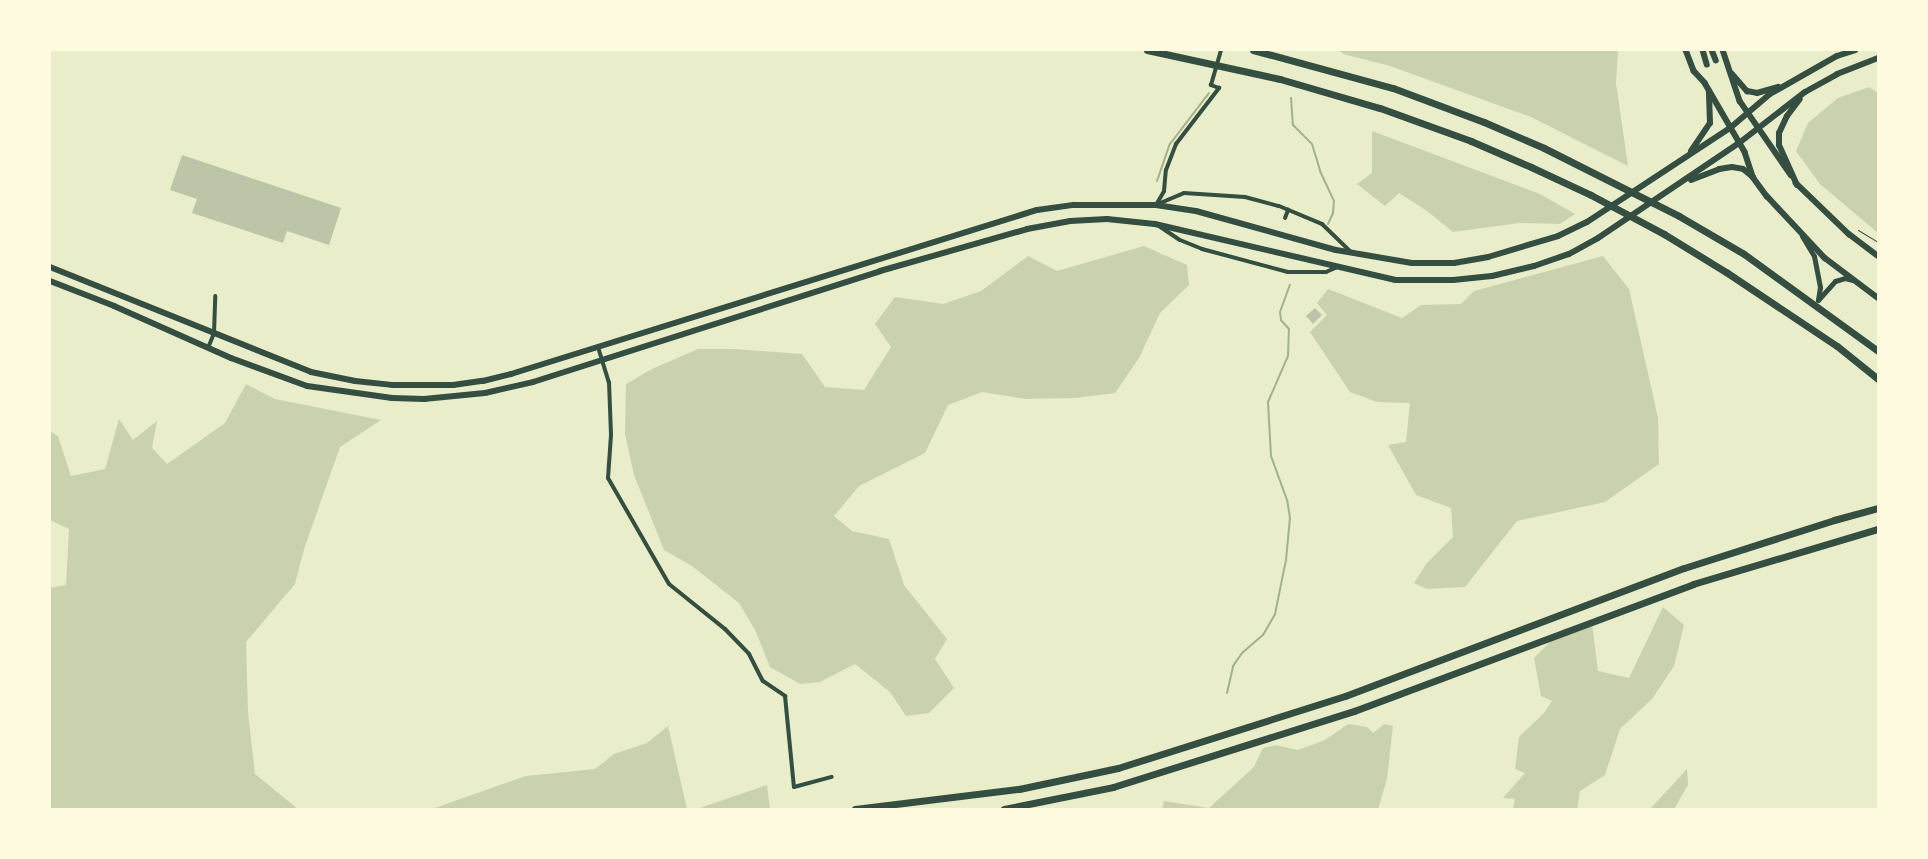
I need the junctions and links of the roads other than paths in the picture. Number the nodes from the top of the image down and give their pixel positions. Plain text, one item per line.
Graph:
1 (1147, 50) edge
2 (1221, 50) edge
3 (1253, 50) edge
4 (1686, 50) edge
5 (1703, 50) edge
6 (1712, 50) edge
7 (1723, 50) edge
8 (1855, 50) edge
9 (1878, 58) edge
10 (1716, 60) dead end
11 (1708, 64) dead end
12 (1732, 74) junction
13 (1786, 84) junction
14 (1709, 91) junction
15 (1805, 92) junction
16 (1749, 114) junction
17 (1730, 128) junction
18 (1759, 128) junction
19 (1739, 143) junction
20 (1687, 156) junction
21 (1753, 176) junction
22 (1678, 185) junction
23 (1797, 185) junction
24 (1156, 205) junction
25 (1288, 210) junction
26 (1285, 218) dead end
27 (1154, 224) junction
28 (1800, 232) junction
29 (1352, 253) junction
30 (1878, 256) edge
31 (1277, 262) dead end
32 (50, 267) edge
33 (1337, 267) junction
34 (1275, 268) junction
35 (50, 281) edge
36 (1858, 283) junction
37 (215, 296) dead end
38 (1878, 298) edge
39 (214, 333) junction
40 (598, 347) junction
41 (208, 348) junction
42 (1878, 351) edge
43 (603, 359) junction
44 (1878, 379) edge
45 (1878, 508) edge
46 (1878, 529) edge
47 (832, 776) dead end
48 (855, 809) edge
49 (1004, 809) edge

1 - 44 highway
2 - 24 street
3 - 42 highway
4 - 14 main road
5 - 11 main road
6 - 10 main road
7 - 12 main road
8 - 13 main road
9 - 15 main road
12 - 13 main road
12 - 16 main road
13 - 16 main road
14 - 17 main road
14 - 20 main road
15 - 18 main road
15 - 23 main road
16 - 17 main road
16 - 18 main road
17 - 19 main road
17 - 20 main road
18 - 19 main road
18 - 23 main road
19 - 21 main road
19 - 22 main road
20 - 29 main road
21 - 22 main road
21 - 28 main road
22 - 33 main road
23 - 30 main road
24 - 25 street
24 - 29 main road
24 - 40 main road
25 - 26 street
25 - 29 street
27 - 33 main road
27 - 34 street
27 - 43 main road
28 - 36 main road
28 - 36 street
31 - 34 street
32 - 39 main road
33 - 34 street
35 - 41 main road
36 - 38 main road
37 - 39 street
39 - 40 main road
39 - 41 street
40 - 43 street
41 - 43 main road
43 - 47 street
45 - 48 highway
46 - 49 highway

